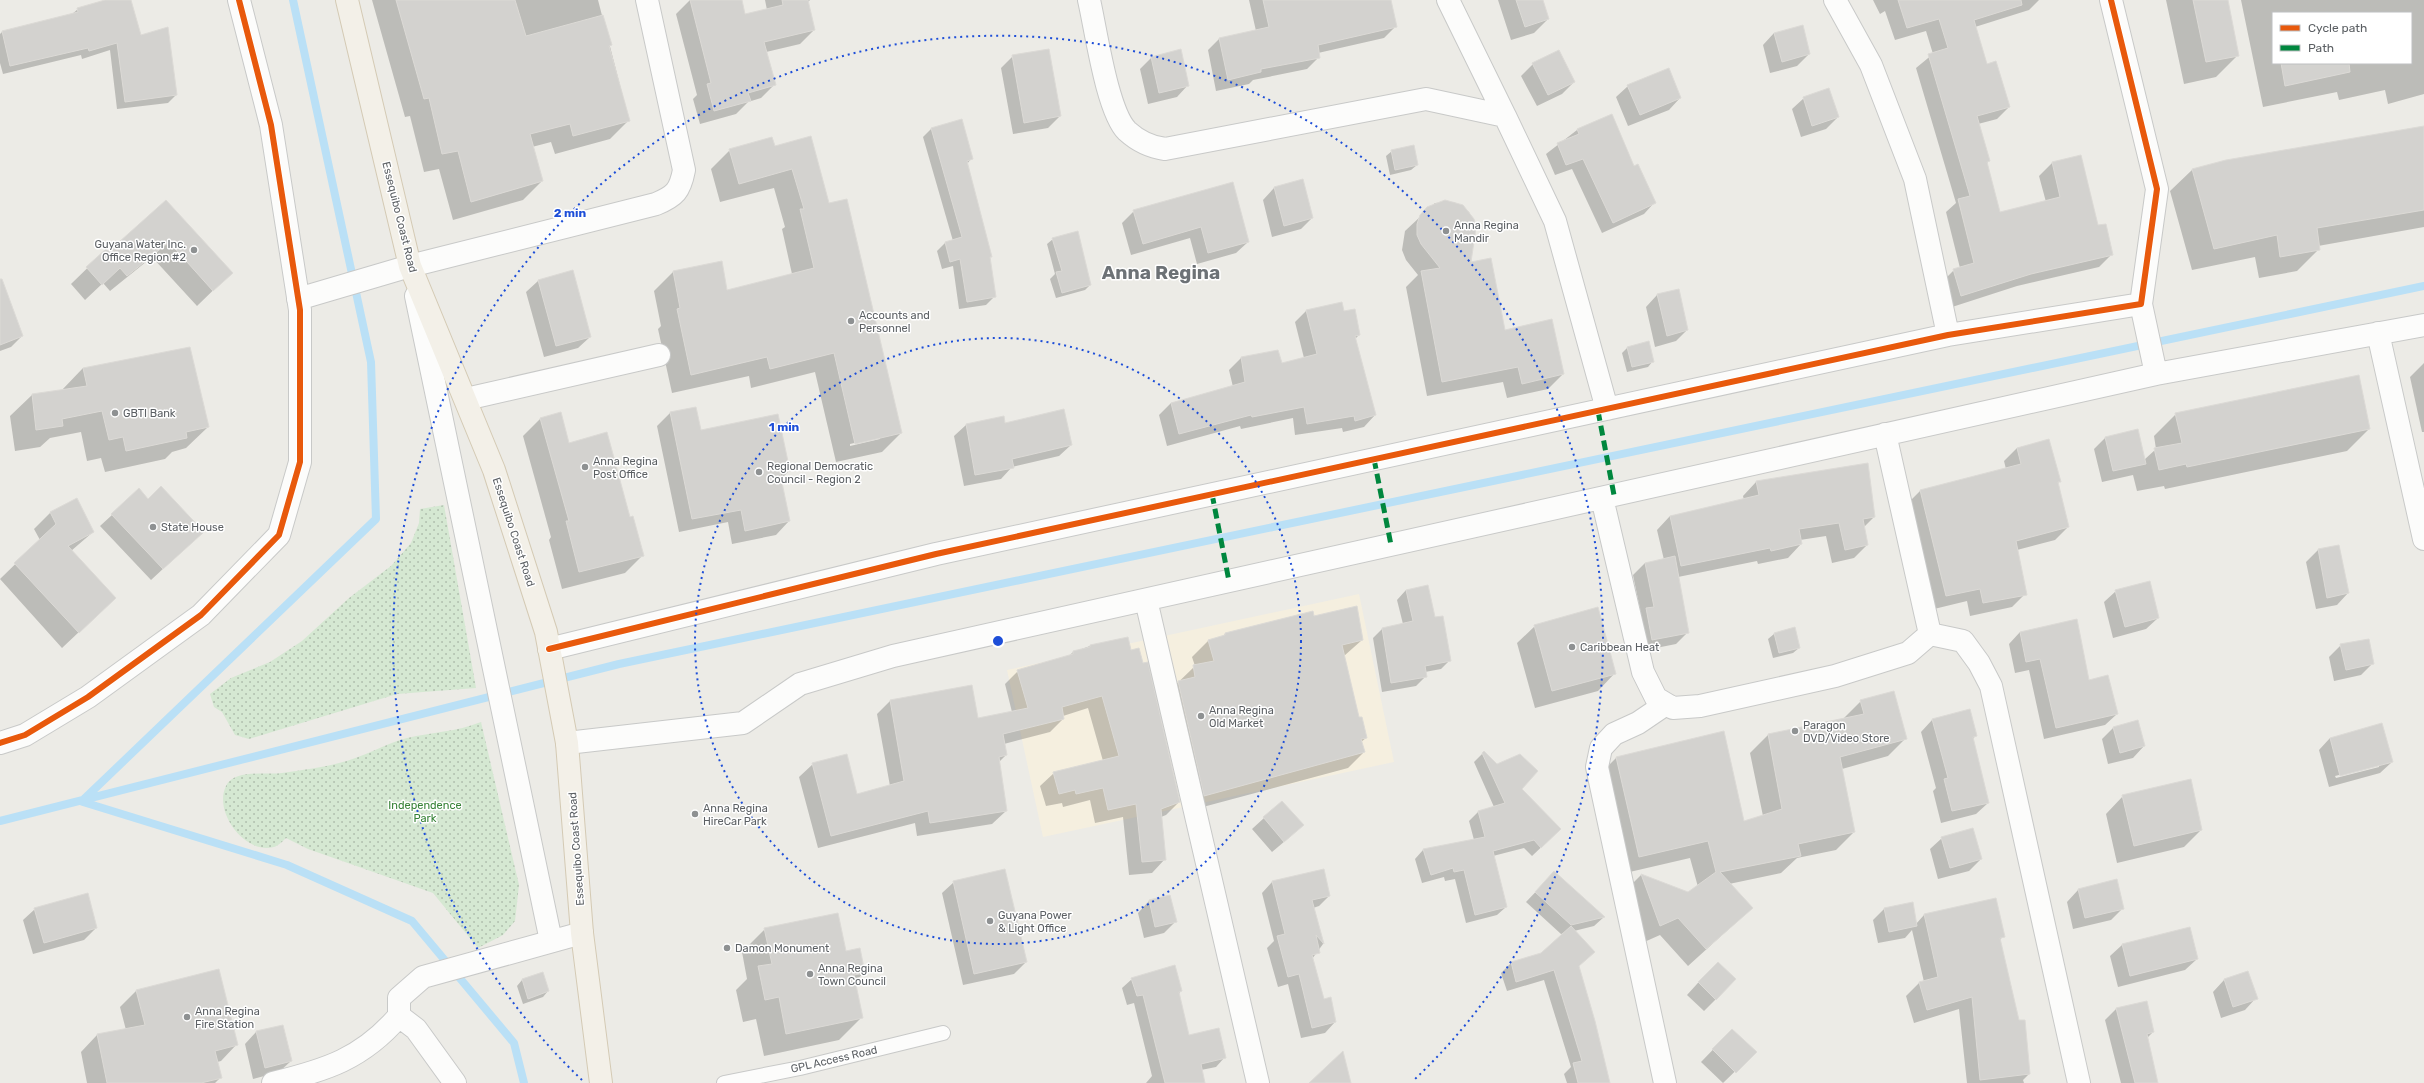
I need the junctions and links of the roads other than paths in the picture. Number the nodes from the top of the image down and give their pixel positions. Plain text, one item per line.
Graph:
1 (239, 0) edge
2 (347, 0) edge
3 (647, 0) edge
4 (1089, 0) edge
5 (1448, 0) edge
6 (1835, 0) edge
7 (2111, 0) edge
8 (1505, 116) junction
9 (410, 266) junction
10 (298, 299) junction
11 (2141, 304) junction
12 (2424, 325) edge
13 (2378, 333) junction
14 (1948, 335) junction
15 (659, 355) dead end
16 (2156, 374) junction
17 (466, 399) junction
18 (1607, 409) junction
19 (1885, 434) junction
20 (1602, 498) junction
21 (2424, 539) edge
22 (1146, 600) junction
23 (1930, 634) junction
24 (551, 656) junction
25 (1666, 704) junction
26 (0, 743) edge
27 (567, 743) junction
28 (582, 933) junction
29 (551, 941) junction
30 (399, 1016) junction
31 (943, 1033) dead end
32 (272, 1083) edge
33 (456, 1083) edge
34 (601, 1083) edge
35 (724, 1083) edge
36 (1258, 1083) edge
37 (1665, 1083) edge
38 (2079, 1083) edge

1 - 10 street
2 - 9 main road, Essequibo Coast Road
3 - 9 street
4 - 8 street
5 - 8 street
6 - 14 street
7 - 11 street
8 - 18 street
9 - 10 street
9 - 17 main road, Essequibo Coast Road
9 - 29 street
10 - 26 street
11 - 14 street
11 - 16 street
12 - 13 street
13 - 16 street
13 - 21 street
14 - 18 street
15 - 17 street
16 - 19 street
17 - 24 main road, Essequibo Coast Road
18 - 24 street
19 - 20 street
19 - 23 street
20 - 22 street
20 - 25 street
22 - 27 street
22 - 36 street
23 - 25 street
23 - 38 street
24 - 27 main road, Essequibo Coast Road
25 - 37 street
27 - 28 main road, Essequibo Coast Road
28 - 29 street
28 - 34 main road, Essequibo Coast Road
29 - 30 street
30 - 32 street
30 - 33 street
31 - 35 lane, GPL Access Road

